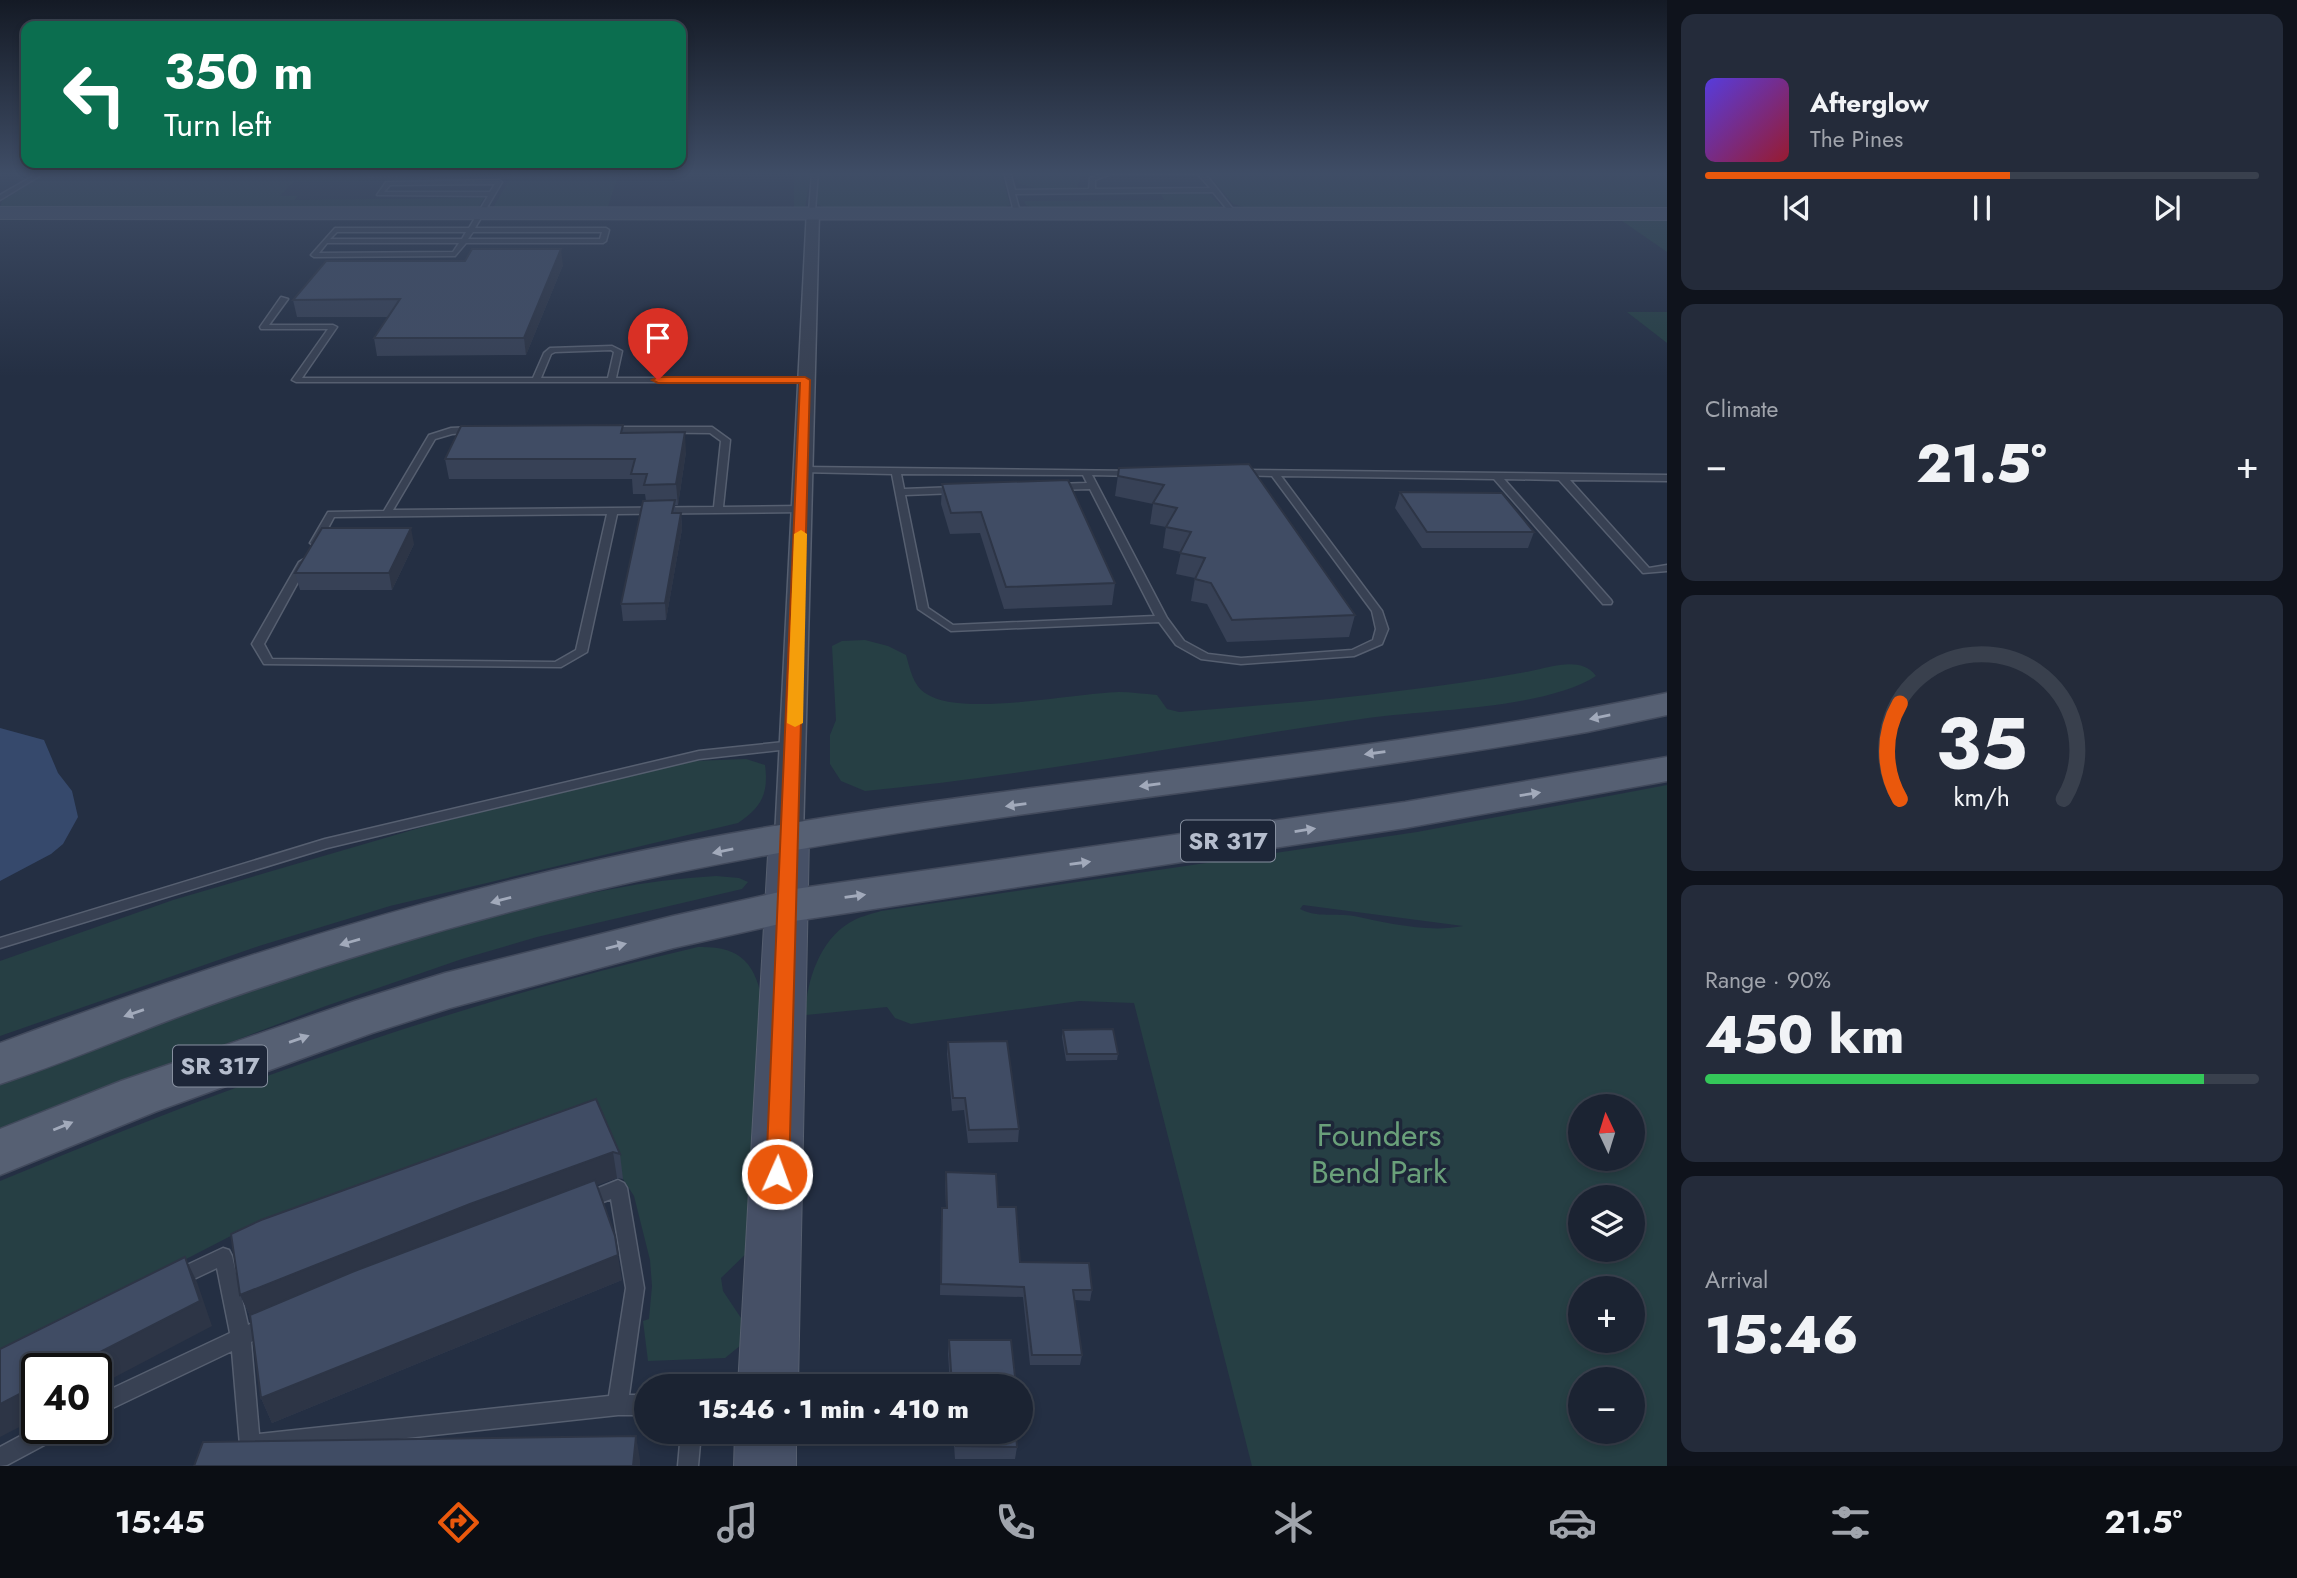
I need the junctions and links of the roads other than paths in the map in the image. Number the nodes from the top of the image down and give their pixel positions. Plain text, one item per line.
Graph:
1 (603, 240) edge
2 (811, 240) edge
3 (325, 241) joint
4 (464, 242) junction
5 (284, 299) dead end
6 (536, 380) junction
7 (611, 380) junction
8 (805, 380) junction
9 (492, 430) edge
10 (602, 430) edge
11 (803, 470) junction
12 (896, 471) junction
13 (1086, 472) junction
14 (1140, 473) edge
15 (1235, 473) edge
16 (1275, 474) junction
17 (1497, 477) junction
18 (1563, 478) junction
19 (1667, 478) edge
20 (1093, 486) junction
21 (1038, 488) edge
22 (969, 490) edge
23 (900, 492) junction
24 (802, 509) junction
25 (718, 510) junction
26 (613, 511) junction
27 (387, 513) junction
28 (1667, 568) edge
29 (1607, 602) dead end
30 (1162, 620) junction
31 (1667, 704) edge
32 (794, 745) junction
33 (1667, 769) edge
34 (789, 838) junction
35 (788, 906) junction
36 (0, 943) edge
37 (0, 1064) edge
38 (0, 1152) edge
39 (567, 1207) edge
40 (161, 1287) edge
41 (290, 1315) edge
42 (241, 1337) junction
43 (768, 1374) edge
44 (112, 1398) edge
45 (618, 1405) junction
46 (634, 1405) edge
47 (26, 1444) edge
48 (690, 1444) edge
49 (766, 1444) edge
50 (0, 1458) edge
51 (688, 1466) edge
52 (765, 1466) edge

1 - 4 lane
2 - 8 street
3 - 4 lane
3 - 4 lane
5 - 6 lane
6 - 7 lane
6 - 7 lane
7 - 8 lane
8 - 11 street
9 - 27 lane
10 - 25 lane
11 - 12 lane
11 - 24 street
12 - 13 lane
12 - 23 lane
13 - 14 lane
13 - 20 lane
15 - 16 lane
16 - 17 lane
16 - 30 lane
17 - 18 lane
17 - 29 lane
18 - 19 lane
18 - 28 lane
20 - 21 lane
20 - 30 lane
22 - 23 lane
23 - 30 lane
24 - 25 lane
24 - 32 street
25 - 26 lane
26 - 27 lane
26 - 27 lane
31 -> 34 main road, SR 317
32 - 34 street
32 - 36 lane
35 -> 33 main road, SR 317
34 - 35 street
34 -> 37 main road, SR 317
38 -> 35 main road, SR 317
35 - 43 street
39 - 45 lane
40 - 42 lane
41 - 42 lane
42 - 44 lane
42 - 45 lane
45 - 46 lane
47 - 50 lane
48 - 51 lane
49 - 52 street

